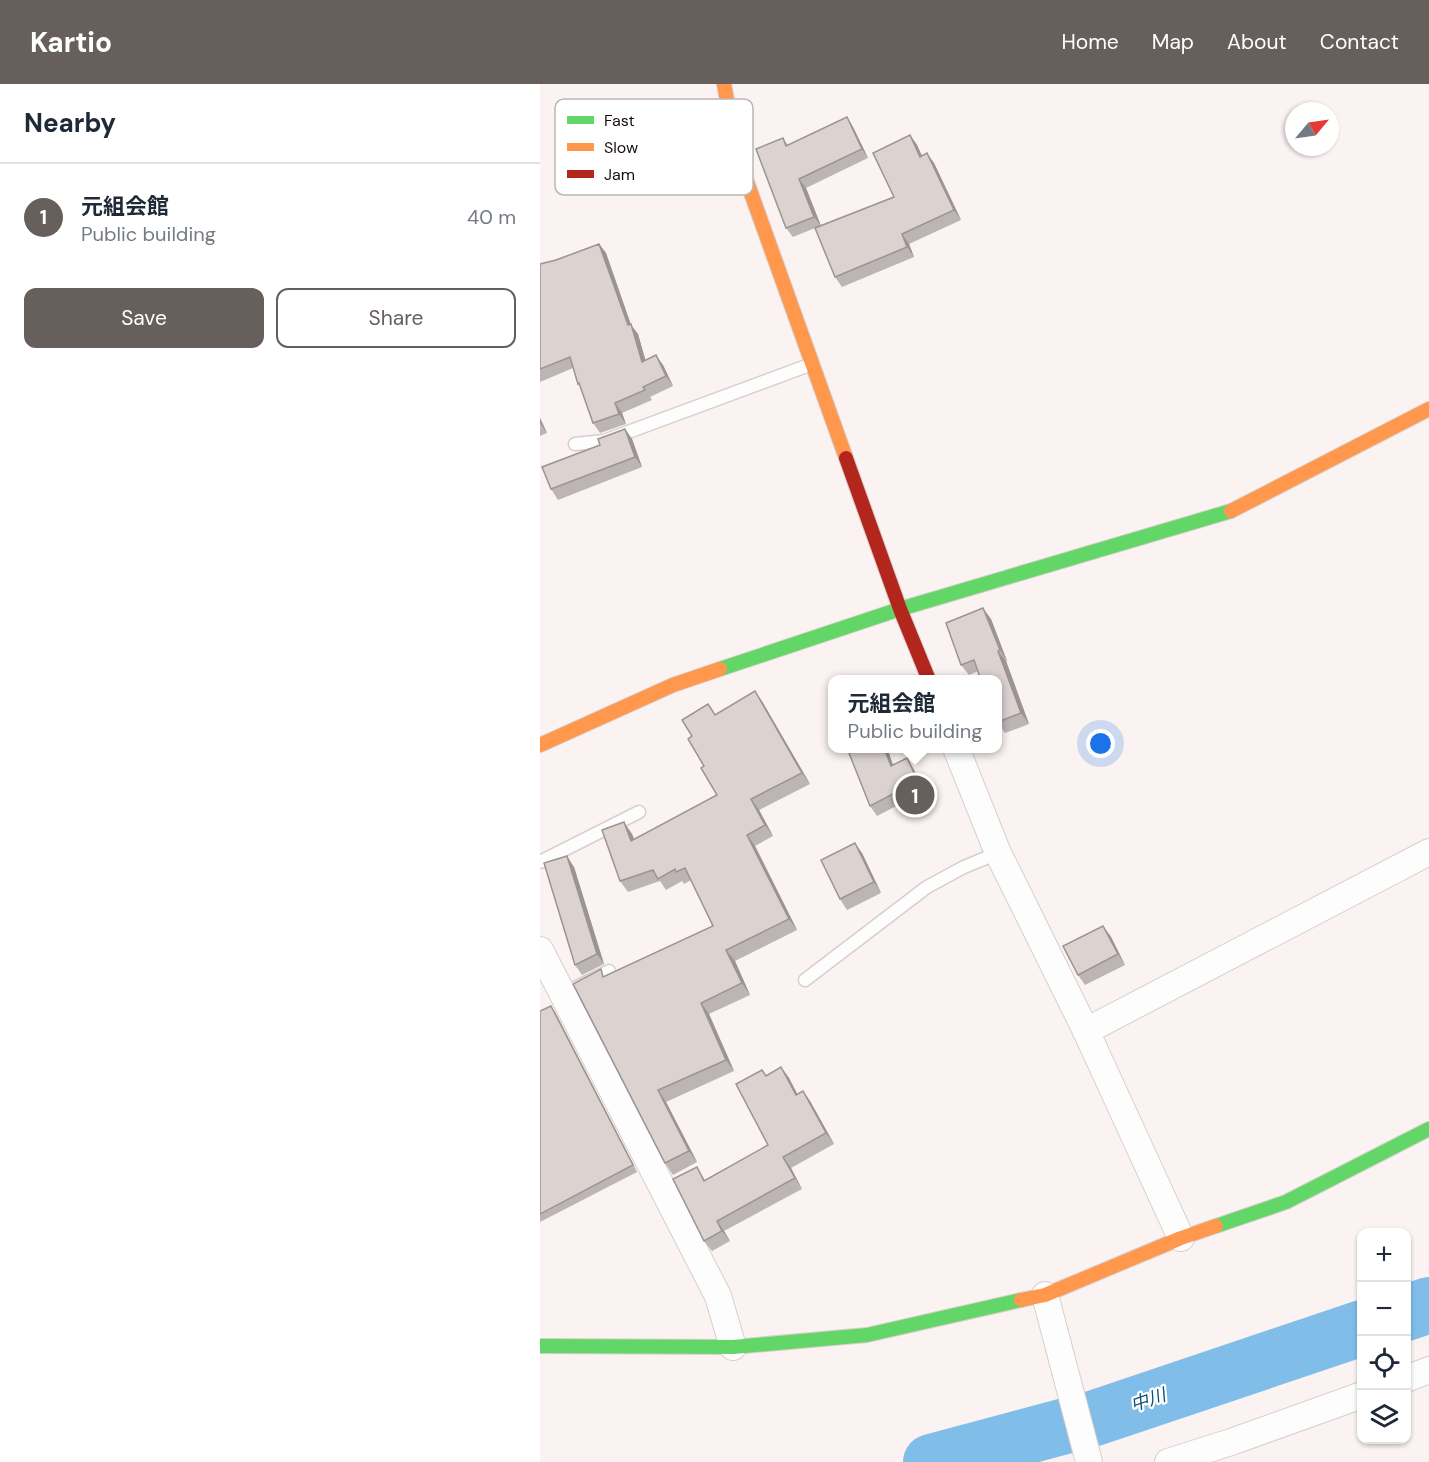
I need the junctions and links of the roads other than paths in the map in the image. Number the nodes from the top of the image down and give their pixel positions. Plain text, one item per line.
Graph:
1 (724, 84) edge
2 (727, 99) edge
3 (752, 195) edge
4 (812, 364) junction
5 (1429, 409) edge
6 (575, 444) dead end
7 (900, 609) junction
8 (927, 675) edge
9 (540, 746) edge
10 (958, 753) edge
11 (639, 812) dead end
12 (1429, 852) edge
13 (998, 853) junction
14 (540, 862) edge
15 (540, 950) edge
16 (609, 970) dead end
17 (805, 980) dead end
18 (563, 994) junction
19 (1086, 1031) junction
20 (1429, 1129) edge
21 (1181, 1238) junction
22 (1045, 1294) junction
23 (540, 1346) edge
24 (733, 1347) junction
25 (1429, 1371) edge
26 (1411, 1378) edge
27 (1357, 1397) edge
28 (1089, 1462) edge
29 (1168, 1462) edge

1 - 2 street
3 - 4 street
4 - 6 lane
4 - 7 street
5 - 7 street
7 - 8 street
7 - 9 street
10 - 13 street
11 - 14 lane
12 - 19 street
13 - 17 lane
13 - 19 street
15 - 18 street
16 - 18 lane
18 - 24 street
19 - 21 street
20 - 21 street
21 - 22 street
22 - 24 street
22 - 28 street
23 - 24 street
25 - 26 street
27 - 29 street

